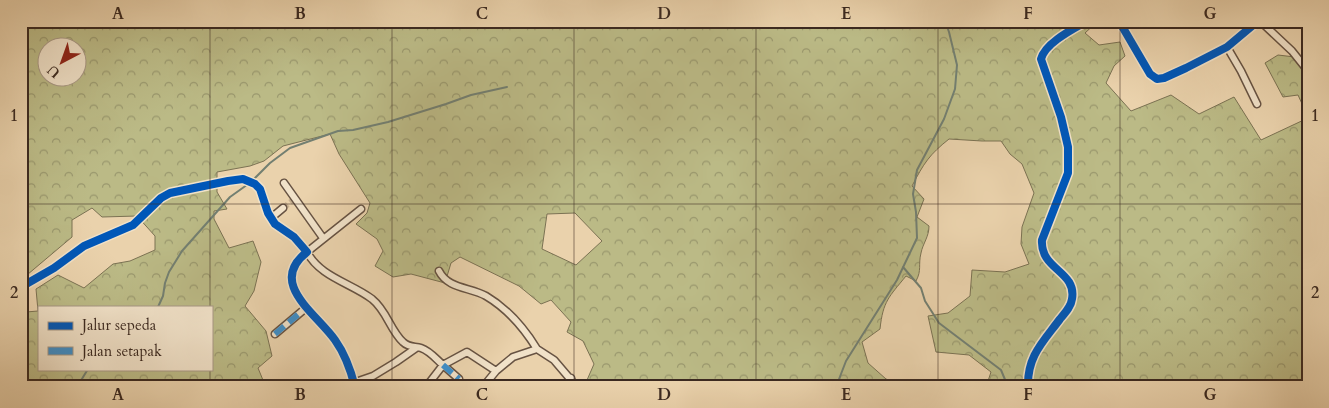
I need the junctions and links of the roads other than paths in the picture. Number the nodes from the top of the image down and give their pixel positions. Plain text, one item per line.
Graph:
1 (1088, 21) edge
2 (1119, 21) edge
3 (1259, 21) edge
4 (1227, 47) junction
5 (1308, 71) edge
6 (1257, 104) dead end
7 (284, 183) dead end
8 (283, 208) tunnel mouth
9 (361, 209) dead end
10 (271, 218) junction
11 (323, 238) junction
12 (307, 252) junction
13 (439, 271) dead end
14 (21, 287) edge
15 (306, 307) junction
16 (275, 334) dead end
17 (416, 348) junction
18 (537, 349) junction
19 (443, 365) junction
20 (496, 371) junction
21 (571, 378) junction
22 (459, 379) dead end
23 (355, 384) edge
24 (341, 387) edge
25 (426, 387) edge
26 (483, 387) edge
27 (563, 387) edge
28 (577, 387) edge
29 (1028, 387) edge

1 - 29 street
2 - 4 street
3 - 4 street
3 - 5 street
4 - 6 street
7 - 11 street
8 - 10 street
9 - 11 street
10 - 12 street
10 - 14 street
11 - 12 street
12 - 15 street
12 - 17 street
13 - 18 street
15 - 16 street
15 - 23 street
17 - 19 street
17 - 23 street
18 - 20 street
18 - 21 street
19 - 20 street
19 - 22 street
19 - 25 street
20 - 26 street
21 - 27 street
21 - 28 street
23 - 24 street

